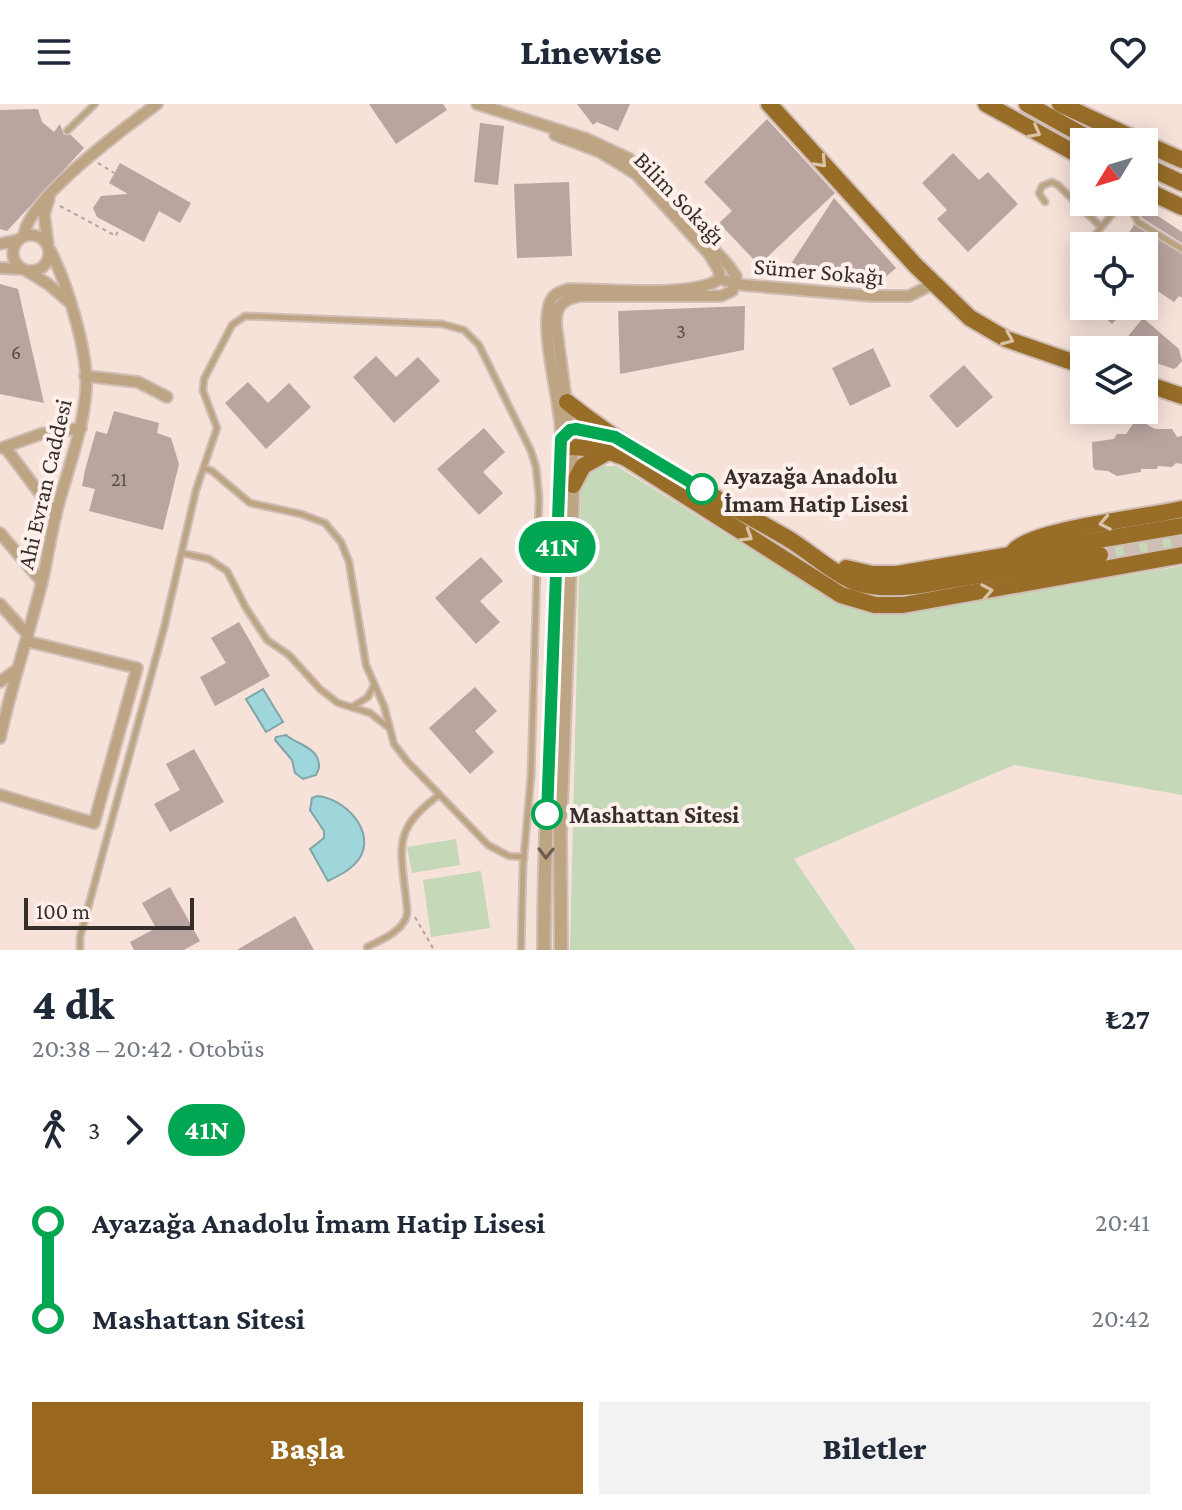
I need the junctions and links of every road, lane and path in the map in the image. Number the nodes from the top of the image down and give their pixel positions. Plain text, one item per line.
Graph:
1 (95, 104) edge
2 (157, 104) edge
3 (467, 104) edge
4 (477, 104) edge
5 (769, 104) edge
6 (986, 104) edge
7 (1027, 104) edge
8 (1060, 104) edge
9 (1070, 128) edge
10 (1112, 128) edge
11 (67, 131) dead end
12 (1158, 149) edge
13 (1070, 150) edge
14 (89, 158) junction
15 (1182, 160) edge
16 (1158, 172) edge
17 (114, 173) dead end
18 (1182, 183) edge
19 (1158, 196) edge
20 (49, 197) junction
21 (1045, 202) dead end
22 (1182, 207) edge
23 (1111, 216) edge
24 (1134, 216) edge
25 (1101, 227) junction
26 (118, 230) dead end
27 (1097, 232) edge
28 (21, 238) junction
29 (0, 244) edge
30 (49, 247) junction
31 (1182, 249) edge
32 (0, 268) edge
33 (24, 270) junction
34 (719, 279) junction
35 (736, 283) junction
36 (933, 284) junction
37 (558, 298) junction
38 (71, 305) junction
39 (1070, 362) edge
40 (85, 376) junction
41 (1158, 386) edge
42 (1182, 393) edge
43 (167, 397) dead end
44 (567, 402) junction
45 (81, 428) junction
46 (567, 439) junction
47 (612, 444) junction
48 (3, 448) edge
49 (204, 468) junction
50 (573, 485) junction
51 (1182, 509) edge
52 (56, 515) junction
53 (1182, 526) edge
54 (0, 533) edge
55 (182, 553) junction
56 (1100, 555) tunnel mouth
57 (1182, 555) edge
58 (1010, 556) junction
59 (822, 560) junction
60 (42, 582) junction
61 (0, 604) edge
62 (27, 638) junction
63 (16, 670) junction
64 (0, 682) edge
65 (374, 684) junction
66 (352, 707) junction
67 (389, 728) junction
68 (0, 738) edge
69 (0, 795) edge
70 (439, 795) junction
71 (524, 857) junction
72 (408, 912) junction
73 (367, 947) dead end
74 (80, 950) edge
75 (434, 950) edge
76 (521, 950) edge
77 (544, 950) edge
78 (561, 950) edge

1 - 11 lane
2 - 14 street
3 - 34 street, Bilim Sokağı
4 - 35 street, Bilim Sokağı
5 -> 36 main road
6 -> 13 main road
7 - 9 main road
8 - 10 main road
12 - 15 main road
14 - 17 path
14 - 20 street
16 - 18 main road
19 - 22 main road
20 - 26 path
20 - 28 street
20 - 30 street
21 - 25 lane
23 - 25 lane
24 - 31 lane
25 - 27 lane
28 - 29 street
28 - 30 street
28 - 33 street
30 - 33 street
30 - 38 street, Ahi Evran Caddesi
32 - 33 street
33 - 38 street
34 - 35 street
34 - 37 street, Sümer Sokağı
35 - 36 street, Sümer Sokağı
35 - 37 street, Sümer Sokağı
36 -> 39 main road
37 - 44 street
37 - 46 street
38 - 40 street, Ahi Evran Caddesi
40 - 43 street
40 - 45 street, Ahi Evran Caddesi
41 - 42 main road
44 - 46 street
44 - 47 main road
45 - 48 street
45 - 52 street, Ahi Evran Caddesi
46 - 47 main road
46 - 50 street
46 -> 77 street
47 - 50 main road
47 -> 57 main road
47 - 59 main road
48 - 52 street
49 - 55 lane
49 - 65 lane
49 - 71 lane
50 - 78 street
51 -> 58 main road
52 - 60 street, Ahi Evran Caddesi
53 - 58 main road
54 - 60 street
55 - 66 lane
55 - 74 lane
56 - 59 main road
58 - 59 main road
60 - 62 street, Ahi Evran Caddesi
61 - 62 street
62 - 63 street, Ahi Evran Caddesi
62 - 69 street
63 - 64 street
63 - 68 street, Ahi Evran Caddesi
65 - 66 lane
65 - 67 lane
66 - 67 lane
67 - 70 lane
70 - 71 lane
70 - 72 lane
71 - 76 lane
72 - 73 lane
72 - 75 path

